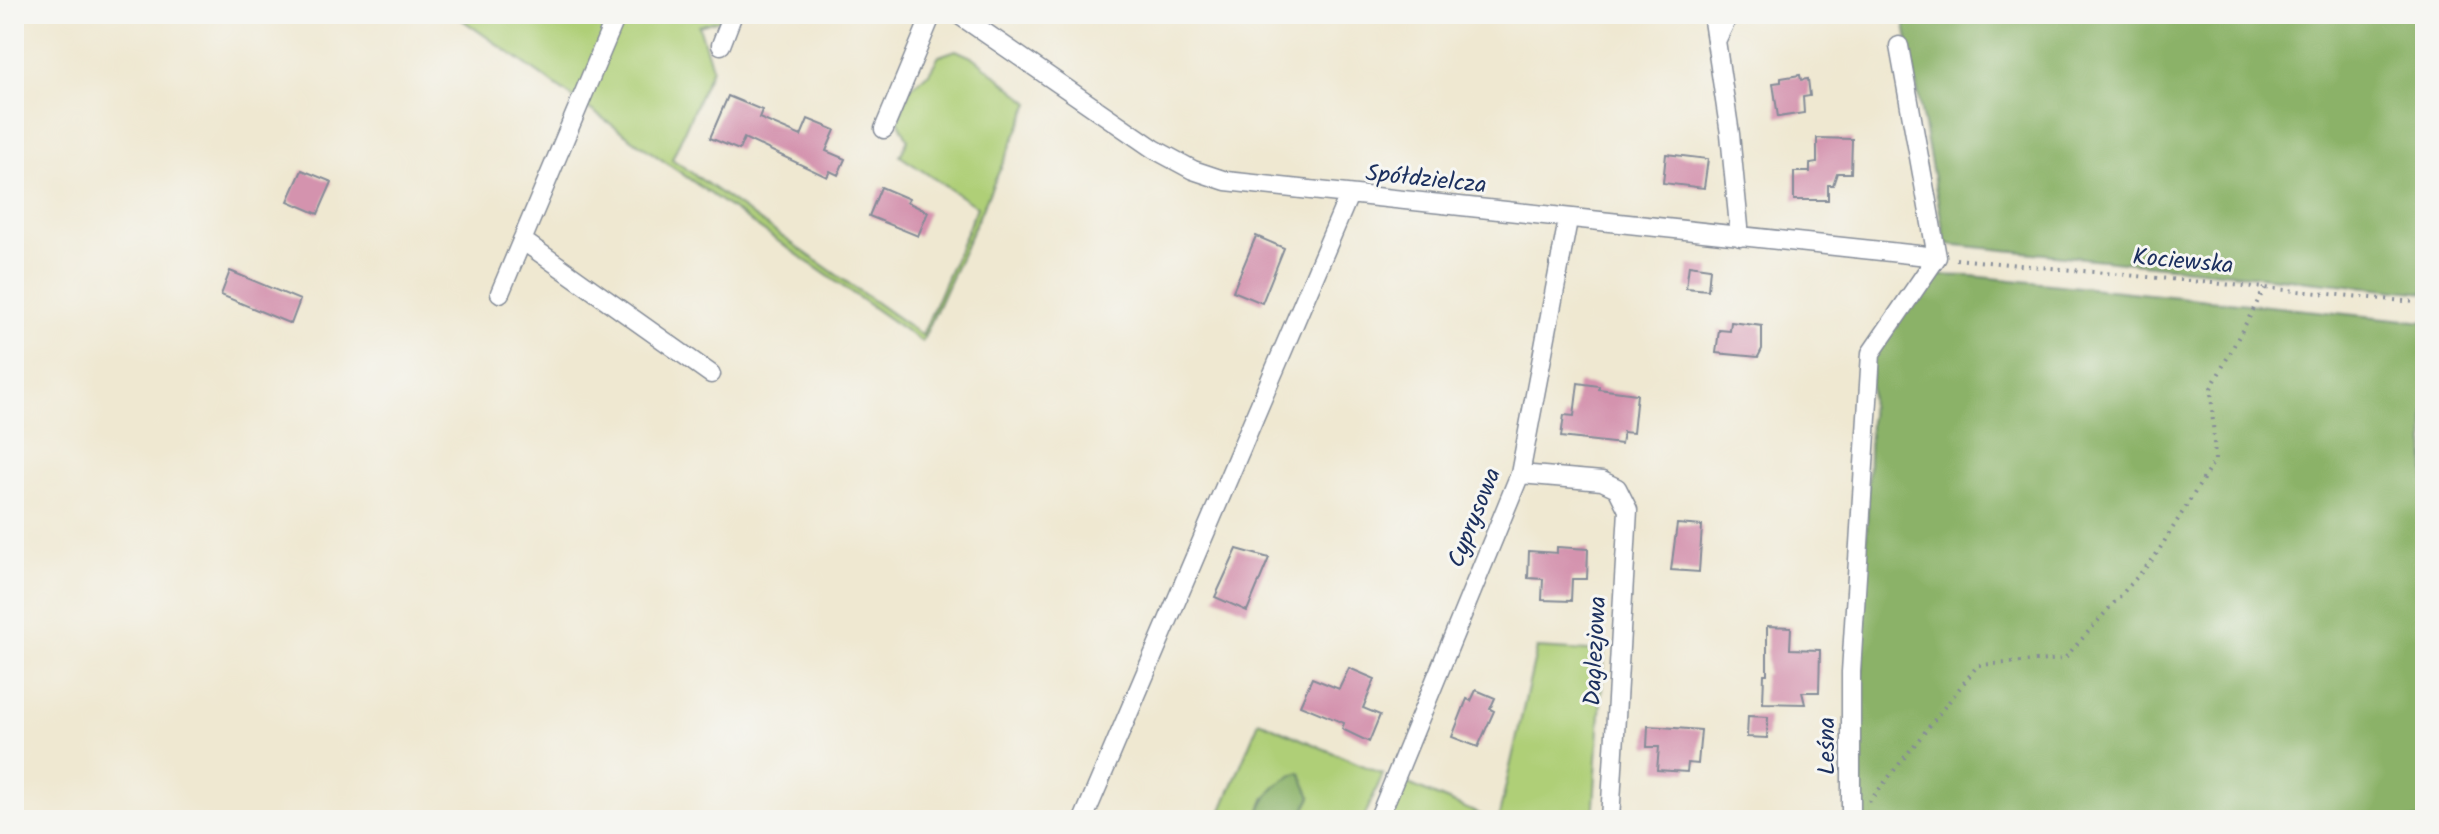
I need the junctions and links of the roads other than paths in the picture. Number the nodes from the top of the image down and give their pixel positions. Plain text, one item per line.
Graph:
1 (617, 14) edge
2 (733, 14) edge
3 (932, 14) edge
4 (958, 14) edge
5 (1712, 14) edge
6 (1729, 14) edge
7 (1716, 41) junction
8 (721, 45) dead end
9 (1899, 46) dead end
10 (884, 129) dead end
11 (1349, 195) junction
12 (1568, 220) junction
13 (1740, 237) junction
14 (522, 240) junction
15 (1937, 257) junction
16 (500, 293) dead end
17 (711, 374) dead end
18 (1520, 474) junction
19 (1858, 814) edge
20 (1083, 820) edge
21 (1378, 820) edge
22 (1610, 820) edge

1 - 14 street
2 - 8 street
3 - 10 street
4 - 11 street, Spółdzielcza
5 - 7 street
6 - 7 street
7 - 13 street
9 - 15 street
11 - 12 street, Spółdzielcza
11 - 20 street
12 - 13 street, Spółdzielcza
12 - 18 street, Cyprysowa
13 - 15 street, Spółdzielcza
14 - 16 street
14 - 17 street
15 - 19 street, Leśna
18 - 21 street, Cyprysowa
18 - 22 street, Daglezjowa

